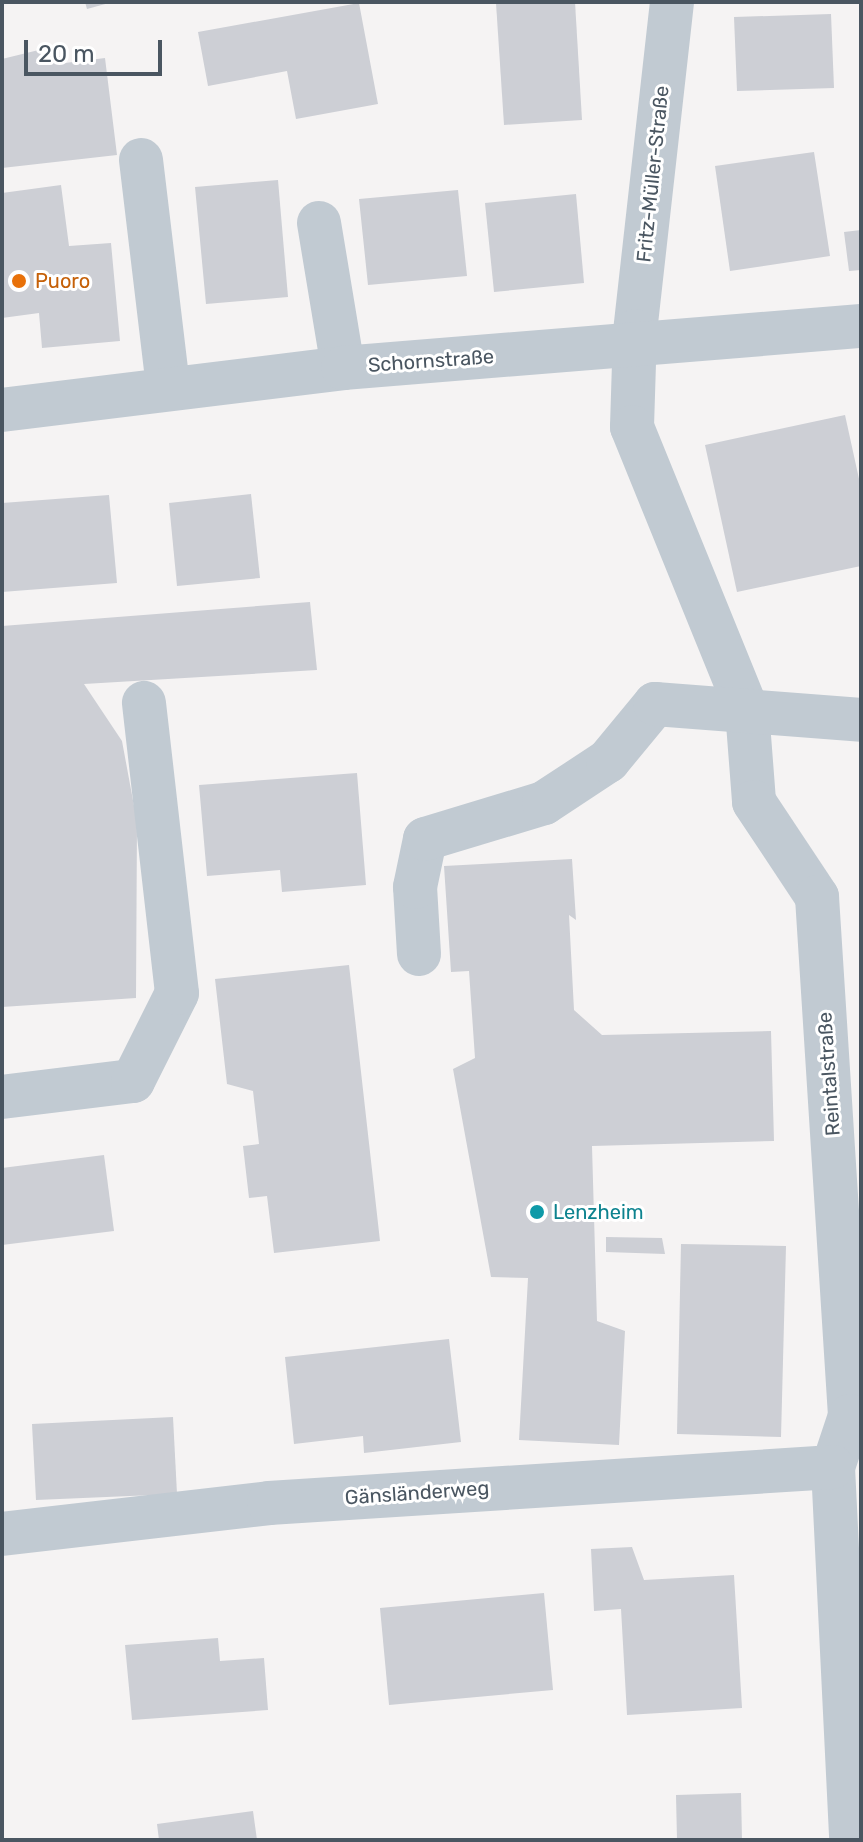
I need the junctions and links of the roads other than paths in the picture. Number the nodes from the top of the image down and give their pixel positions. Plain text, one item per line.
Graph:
1 (672, 2) edge
2 (141, 160) dead end
3 (319, 223) dead end
4 (861, 326) edge
5 (636, 346) junction
6 (343, 368) junction
7 (168, 388) junction
8 (2, 410) edge
9 (144, 703) dead end
10 (747, 710) junction
11 (861, 720) edge
12 (419, 954) dead end
13 (2, 1097) edge
14 (856, 1417) edge
15 (833, 1467) junction
16 (2, 1534) edge
17 (851, 1840) edge

1 - 5 street, Fritz-Müller-Straße
2 - 7 street
3 - 6 street
4 - 5 street, Schornstraße
5 - 6 street, Schornstraße
5 - 10 street, Reintalstraße
6 - 7 street, Schornstraße
7 - 8 street, Schornstraße
9 - 13 street
10 - 11 street
10 - 12 street
10 - 14 street, Reintalstraße
14 - 15 street, Reintalstraße
15 - 16 street, Gänsländerweg
15 - 17 street, Reintalstraße

